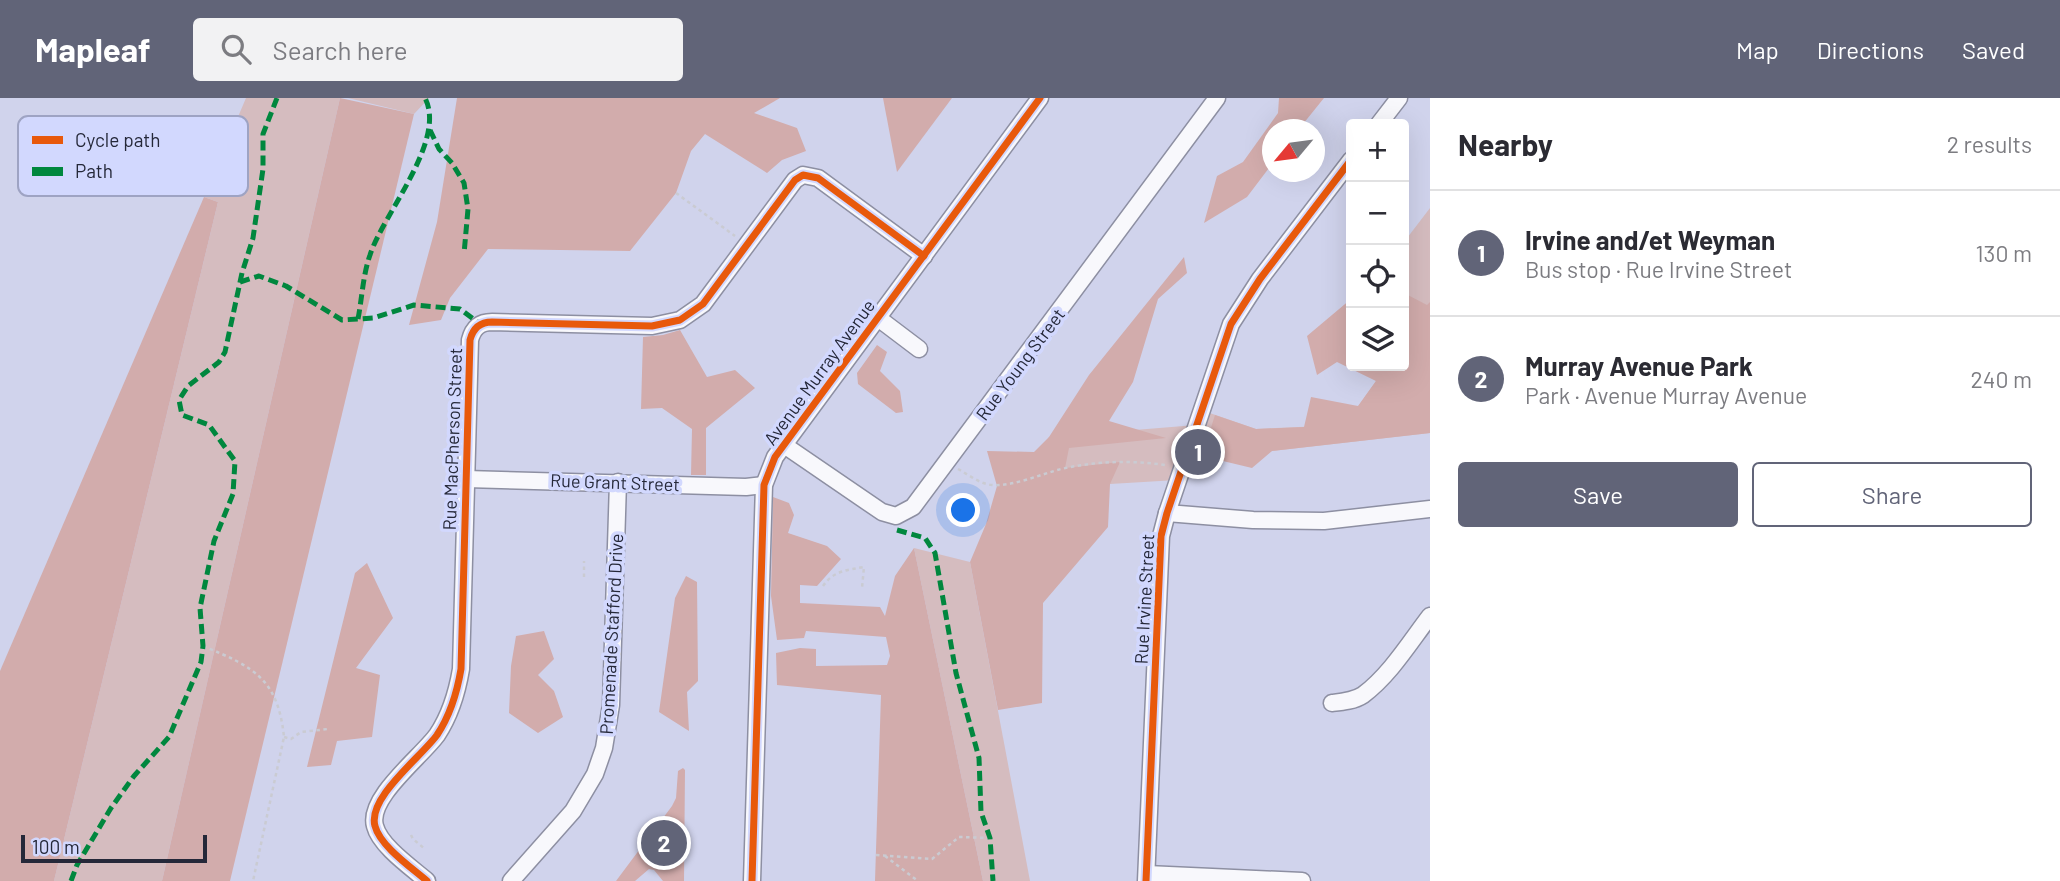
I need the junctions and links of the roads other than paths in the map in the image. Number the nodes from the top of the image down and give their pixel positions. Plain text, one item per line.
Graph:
1 (1040, 98) edge
2 (1217, 98) edge
3 (1399, 98) edge
4 (1383, 119) edge
5 (1346, 167) edge
6 (924, 256) junction
7 (878, 318) junction
8 (919, 349) dead end
9 (784, 445) junction
10 (466, 479) junction
11 (618, 482) junction
12 (764, 485) junction
13 (1430, 509) edge
14 (1167, 513) junction
15 (1430, 616) edge
16 (1332, 703) dead end
17 (1146, 877) edge
18 (427, 881) edge
19 (511, 881) edge
20 (752, 881) edge
21 (1302, 881) edge

1 - 6 street, Avenue Murray Avenue
2 - 9 street, Rue Young Street
3 - 4 street
5 - 14 street, Rue Irvine Street
6 - 7 street, Avenue Murray Avenue
6 - 10 street, Rue MacPherson Street
7 - 8 street
7 - 9 street, Avenue Murray Avenue
9 - 12 street, Avenue Murray Avenue
10 - 11 street, Rue Grant Street
10 - 18 street, Rue MacPherson Street
11 - 12 street, Rue Grant Street
11 - 19 street, Promenade Stafford Drive
12 - 20 street, Avenue Murray Avenue
13 - 14 street
14 - 17 street, Rue Irvine Street
15 - 16 street
17 - 21 street

